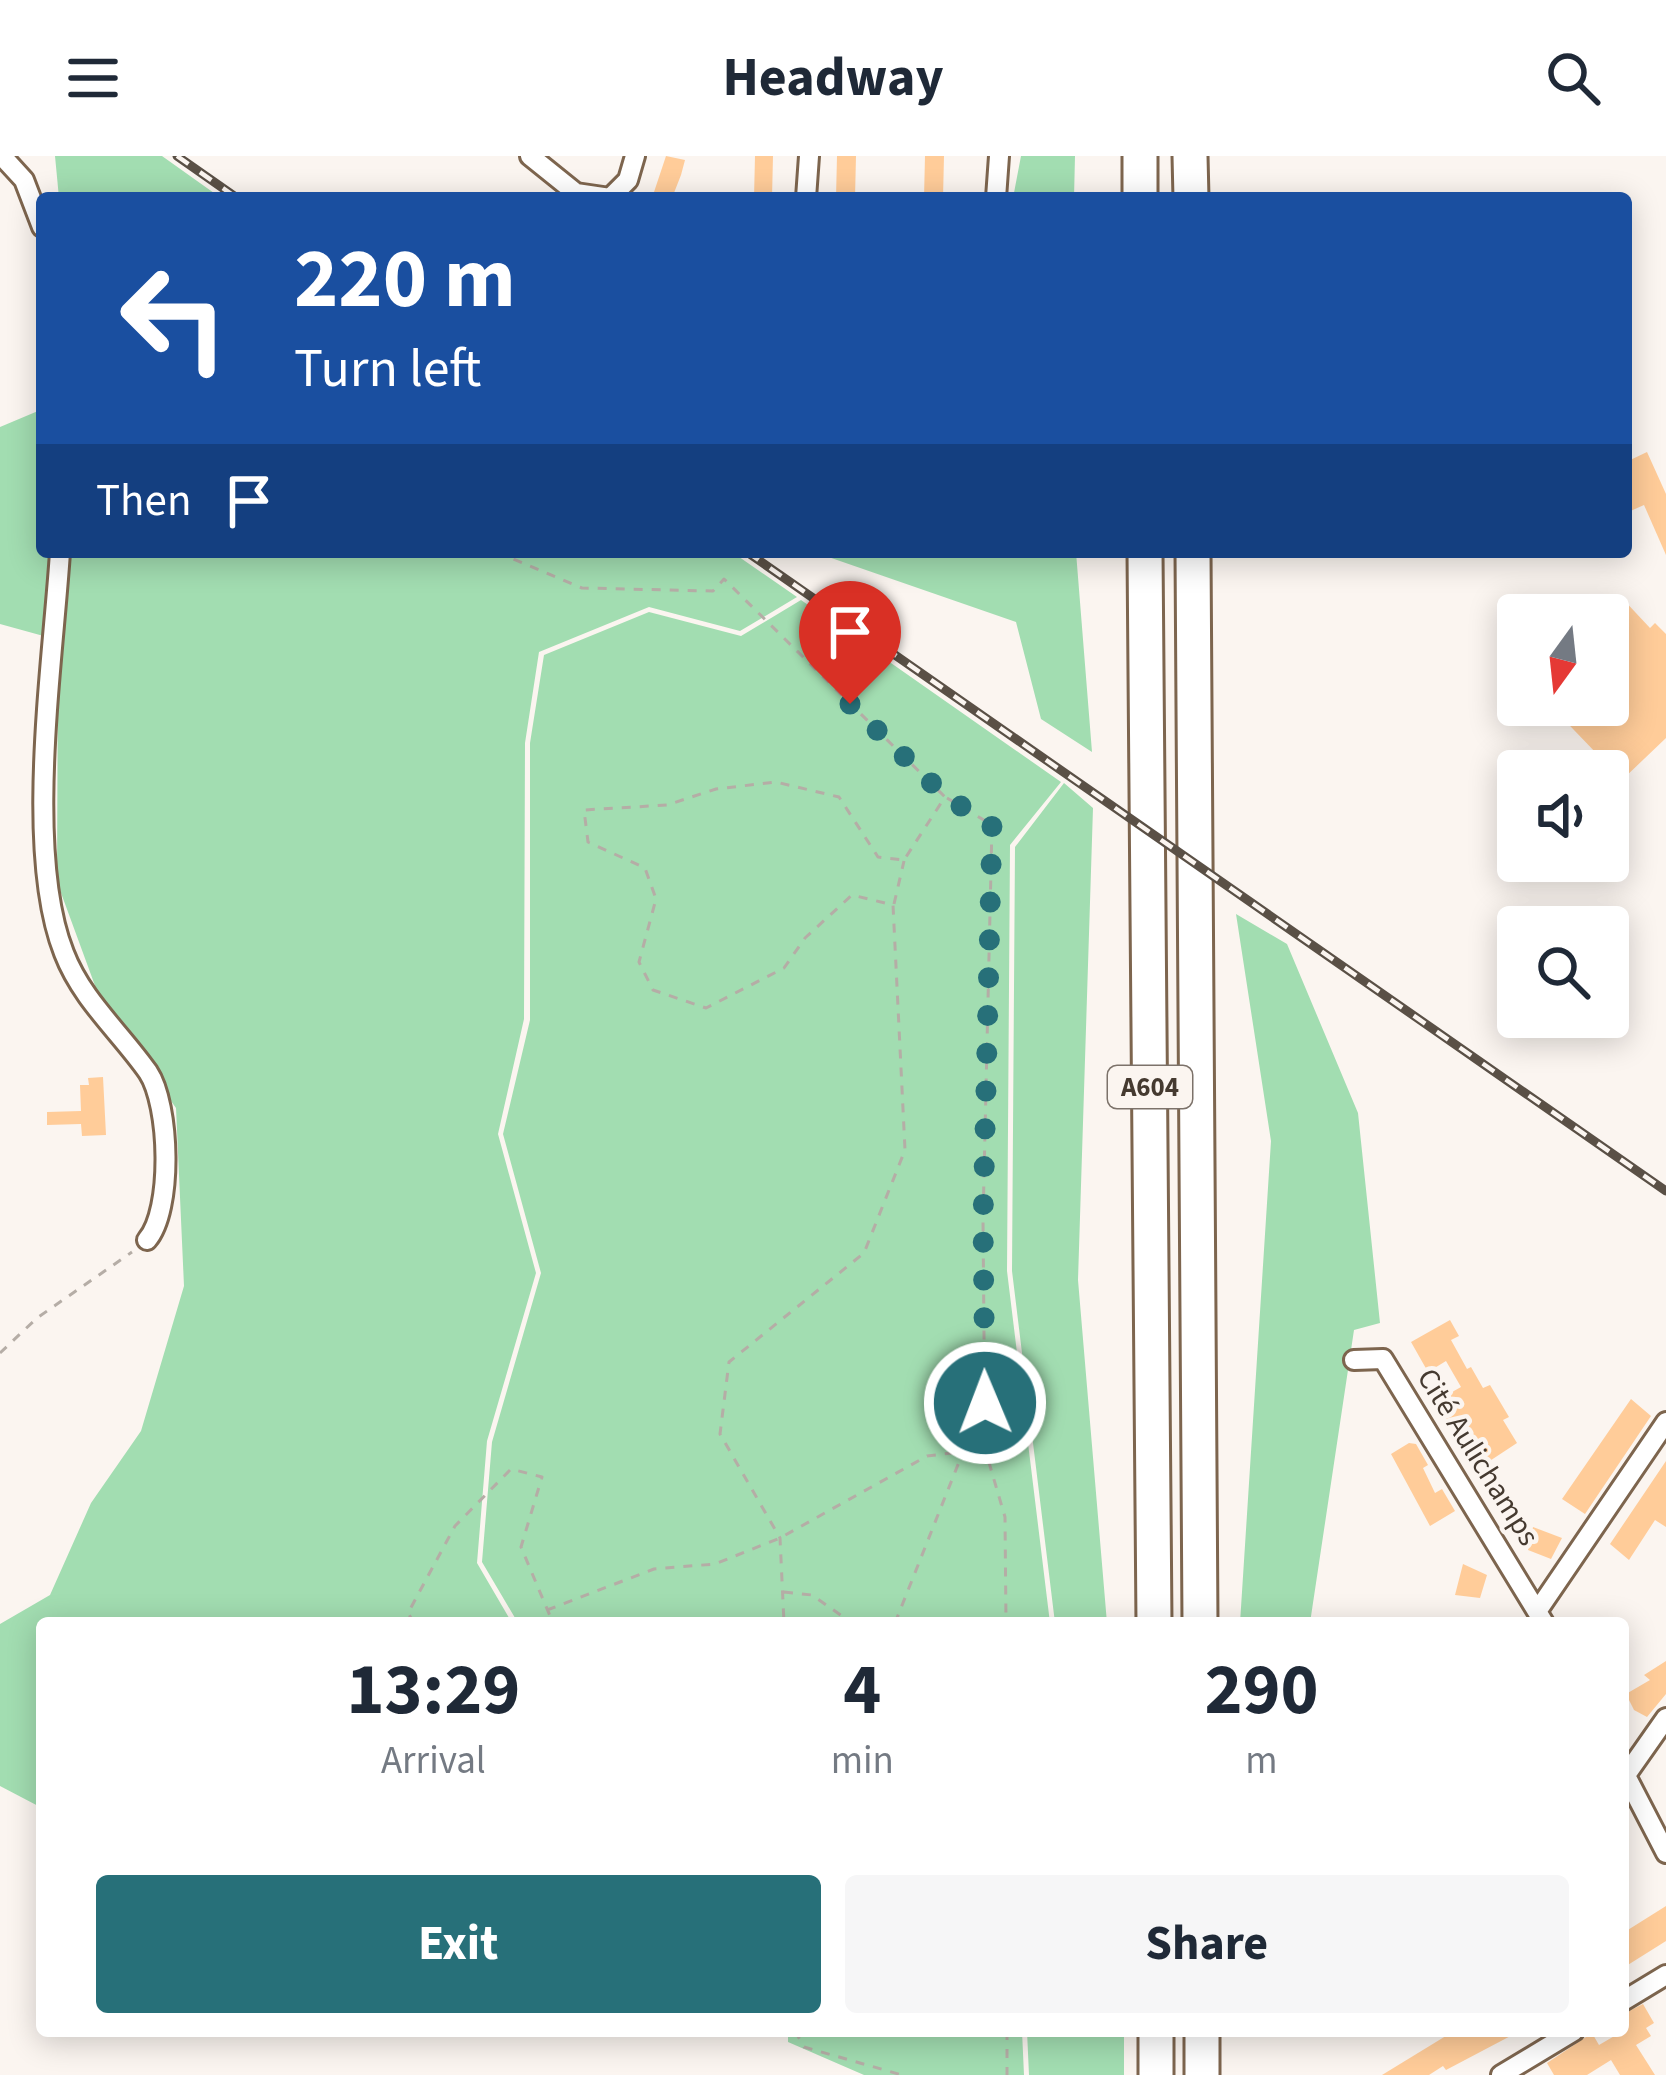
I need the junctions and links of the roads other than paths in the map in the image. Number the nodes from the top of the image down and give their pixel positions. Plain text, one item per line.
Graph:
1 (2, 156) edge
2 (530, 156) edge
3 (635, 156) edge
4 (809, 156) edge
5 (999, 156) edge
6 (1140, 156) edge
7 (1190, 156) edge
8 (575, 192) edge
9 (616, 192) edge
10 (806, 192) edge
11 (996, 192) edge
12 (1141, 192) edge
13 (1190, 192) edge
14 (36, 211) edge
15 (60, 558) edge
16 (1144, 558) edge
17 (1193, 558) edge
18 (148, 1240) road end
19 (1354, 1360) dead end
20 (1666, 1422) edge
21 (1154, 1617) edge
22 (1200, 1617) edge
23 (1541, 1617) edge
24 (1666, 1718) edge
25 (1629, 1766) edge
26 (1629, 1782) edge
27 (1666, 1852) edge
28 (1666, 1976) edge
29 (1629, 1998) edge
30 (1156, 2037) edge
31 (1202, 2037) edge
32 (1564, 2037) edge
33 (1156, 2075) edge
34 (1202, 2075) edge
35 (1501, 2075) edge

1 - 14 street
2 - 8 street
3 - 9 street
4 - 10 street
5 - 11 street
6 - 12 highway
7 - 13 highway
15 - 18 street
16 - 21 highway, A604
17 - 22 highway, A604
19 - 23 street, Cité Aulichamps
20 - 23 street, Cité Aulichamps
24 - 25 street
26 - 27 street
28 - 29 street
30 - 33 highway
31 - 34 highway
32 - 35 street

